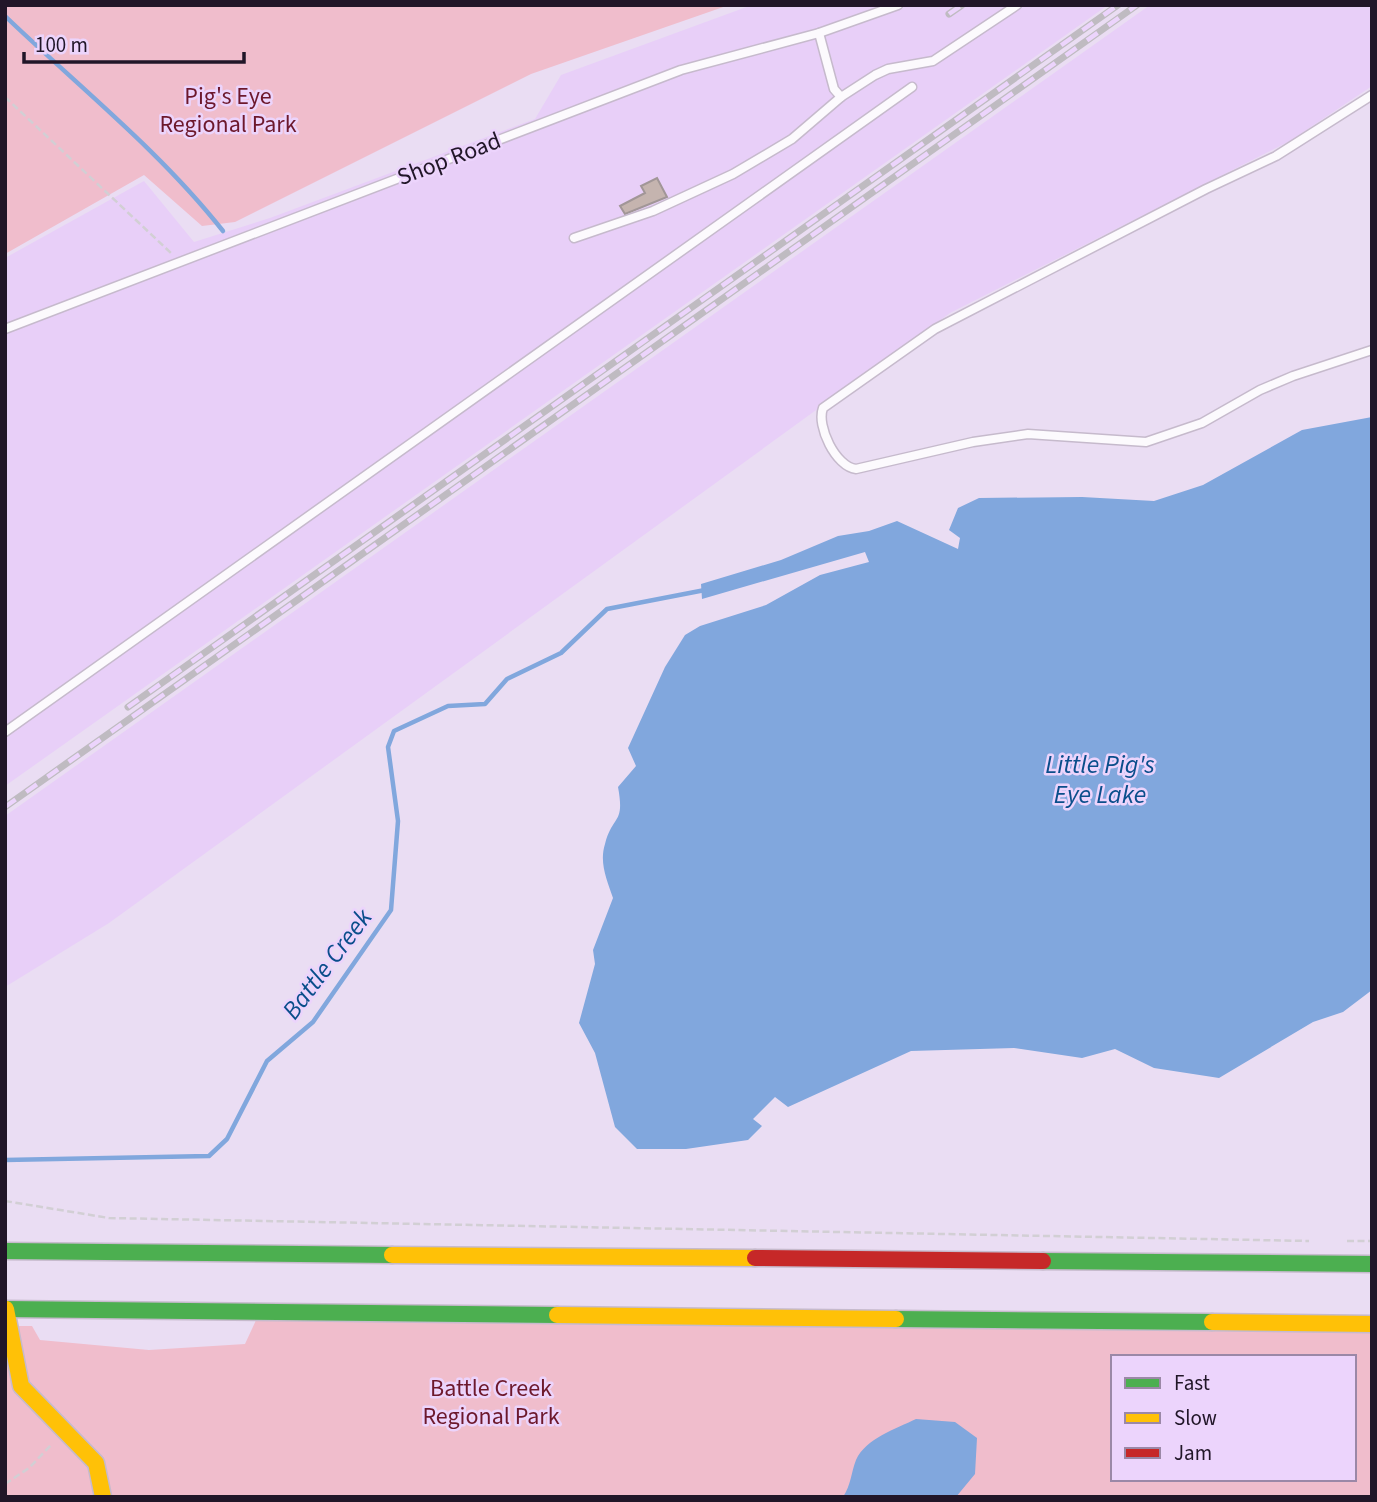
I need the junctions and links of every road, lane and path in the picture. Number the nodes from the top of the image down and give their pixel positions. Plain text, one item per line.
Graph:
1 (898, 5) edge
2 (1017, 5) edge
3 (819, 33) junction
4 (912, 87) dead end
5 (1372, 95) edge
6 (5, 97) edge
7 (841, 97) junction
8 (574, 238) dead end
9 (180, 261) junction
10 (5, 329) edge
11 (1372, 350) edge
12 (5, 732) edge
13 (5, 1201) edge
14 (1320, 1241) dead end
15 (1345, 1241) dead end
16 (1372, 1241) edge
17 (5, 1251) edge
18 (1372, 1264) edge
19 (5, 1309) edge
20 (1372, 1324) edge
21 (70, 1433) junction
22 (5, 1484) edge
23 (103, 1497) edge

1 - 3 lane, Shop Road
2 - 7 lane
3 - 7 lane
3 - 9 lane, Shop Road
4 - 12 lane
5 - 11 lane
6 - 9 path
7 - 8 lane
9 - 10 lane, Shop Road
13 - 14 path
15 - 16 path
17 - 18 main road
19 - 20 main road
19 - 21 main road
21 - 22 path
21 - 23 main road

